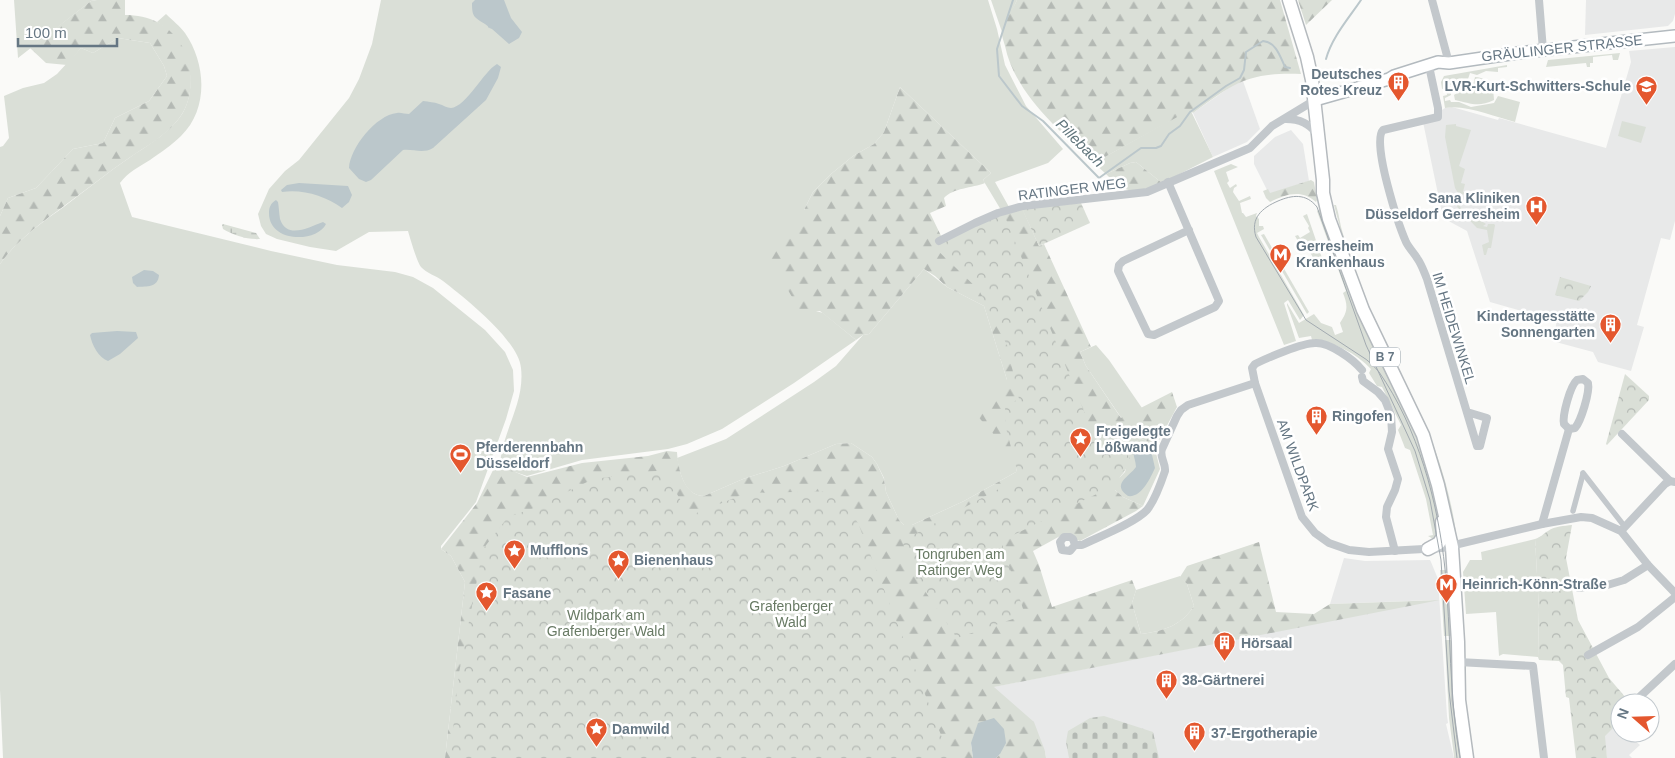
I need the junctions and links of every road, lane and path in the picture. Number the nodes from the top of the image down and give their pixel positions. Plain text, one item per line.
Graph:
1 (1289, 0) edge
2 (1432, 0) edge
3 (1539, 0) edge
4 (1675, 36) edge
5 (1543, 50) junction
6 (1448, 63) junction
7 (1430, 69) junction
8 (1315, 100) junction
9 (1284, 120) junction
10 (1318, 134) junction
11 (1168, 182) junction
12 (1189, 230) junction
13 (939, 242) dead end
14 (1255, 382) junction
15 (1467, 412) dead end
16 (1569, 428) junction
17 (1622, 434) dead end
18 (1672, 482) edge
19 (1443, 502) junction
20 (1572, 514) junction
21 (1542, 524) junction
22 (1623, 529) junction
23 (1075, 545) dead end
24 (1452, 546) junction
25 (1428, 549) junction
26 (1395, 551) junction
27 (1648, 564) junction
28 (1579, 588) dead end
29 (1675, 595) edge
30 (1588, 655) dead end
31 (1458, 662) junction
32 (1675, 664) edge
33 (1644, 693) edge
34 (1467, 758) edge
35 (1544, 758) edge

1 - 8 main road, B 7
2 - 6 street
3 - 5 street
4 - 5 main road, GRÄULINGER STRASSE
5 - 6 main road, GRÄULINGER STRASSE
6 - 7 main road, GRÄULINGER STRASSE
7 - 8 main road, GRÄULINGER STRASSE
7 - 15 street, IM HEIDEWINKEL
8 - 9 street, RATINGER WEG
8 - 10 main road, B 7
9 - 10 street
9 - 11 street, RATINGER WEG
10 - 19 main road, B 7
11 - 12 street
11 - 13 street, RATINGER WEG
12 - 12 street
14 - 23 street
14 - 26 street, AM WILDPARK
14 - 26 street
16 - 16 street
16 - 21 street
17 - 18 street
18 - 22 street
19 - 24 main road, B 7
19 - 25 main road, B 7
20 - 21 street
20 - 22 street
20 - 22 street
21 - 24 street
22 - 27 street
24 - 25 street, AM WILDPARK
24 - 31 main road, B 7
25 - 26 street, AM WILDPARK
27 - 28 street
27 - 29 street
29 - 30 street
31 - 34 main road, B 7
31 - 35 street
32 - 33 street

